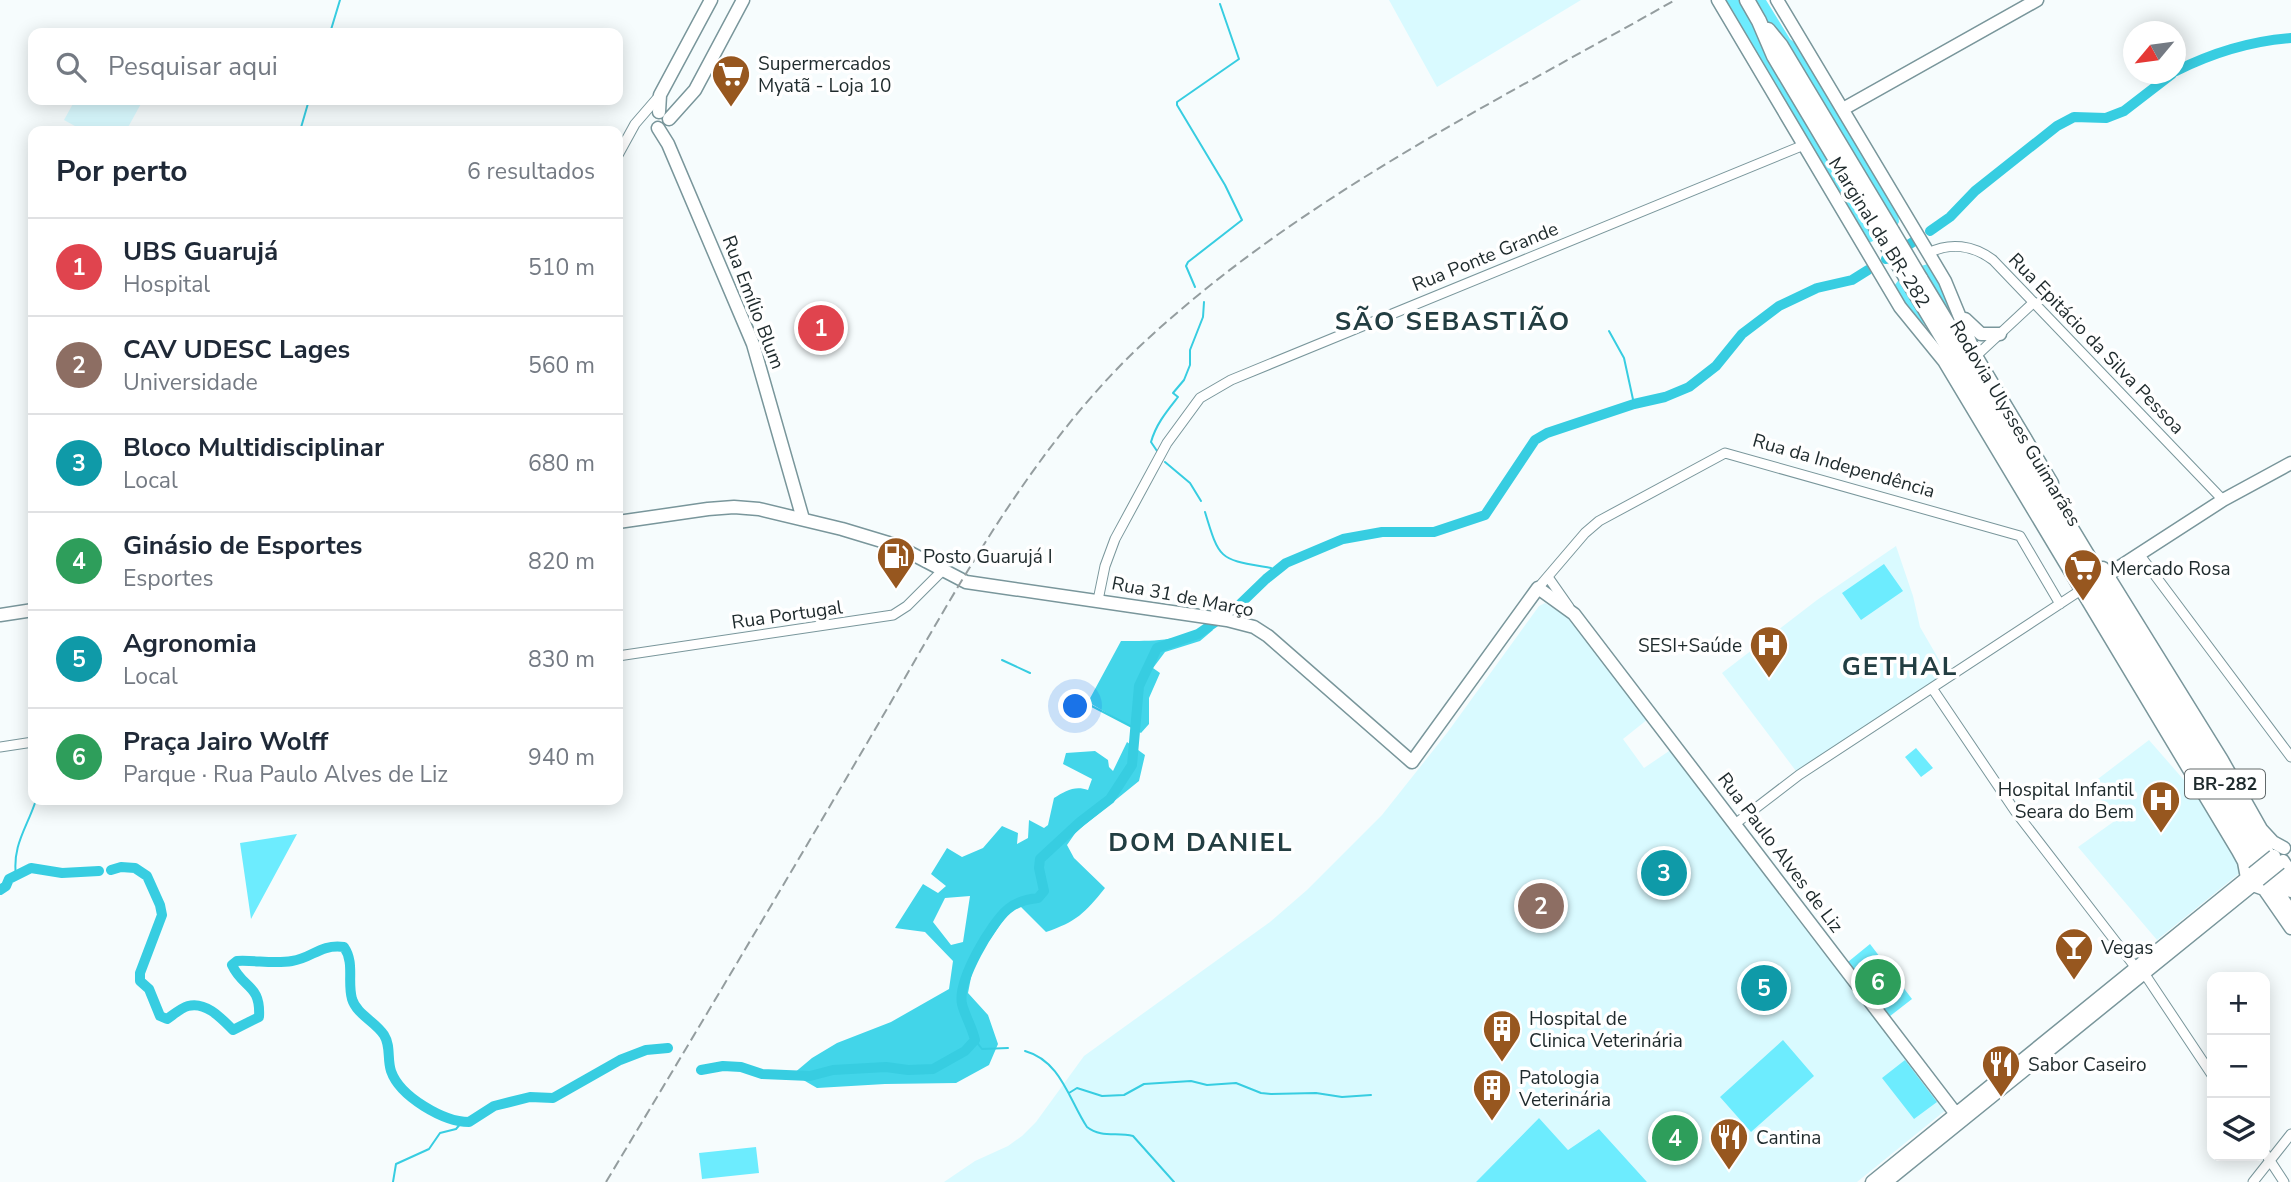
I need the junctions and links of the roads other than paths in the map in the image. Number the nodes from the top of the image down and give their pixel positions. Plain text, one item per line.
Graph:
1 (710, 0) edge
2 (743, 0) edge
3 (1718, 0) edge
4 (1747, 0) edge
5 (1777, 0) edge
6 (2021, 0) edge
7 (2038, 0) edge
8 (1841, 106) junction
9 (661, 114) junction
10 (623, 145) edge
11 (1804, 145) junction
12 (1913, 228) junction
13 (1928, 253) junction
14 (1869, 255) junction
15 (1915, 281) junction
16 (1886, 284) junction
17 (2034, 302) junction
18 (1960, 314) junction
19 (2000, 334) junction
20 (1976, 356) junction
21 (2291, 463) edge
22 (2050, 494) junction
23 (2223, 500) junction
24 (623, 515) edge
25 (802, 516) junction
26 (623, 521) edge
27 (2074, 521) junction
28 (2139, 554) junction
29 (2073, 556) junction
30 (943, 569) junction
31 (2107, 575) junction
32 (1548, 577) junction
33 (1538, 588) junction
34 (2081, 590) junction
35 (2120, 596) junction
36 (1098, 600) junction
37 (28, 604) edge
38 (2060, 604) junction
39 (0, 608) edge
40 (28, 611) edge
41 (1574, 614) junction
42 (0, 615) edge
43 (2096, 615) junction
44 (2117, 629) junction
45 (2133, 631) junction
46 (623, 655) edge
47 (1932, 688) junction
48 (28, 743) edge
49 (0, 747) edge
50 (2291, 757) edge
51 (1412, 762) joint
52 (1735, 824) junction
53 (2284, 854) edge
54 (2291, 873) edge
55 (2253, 879) junction
56 (2291, 890) edge
57 (2291, 913) edge
58 (2291, 928) edge
59 (2144, 969) junction
60 (2207, 1067) edge
61 (1993, 1095) junction
62 (1956, 1114) junction
63 (2291, 1135) edge
64 (2270, 1154) edge
65 (2265, 1161) edge
66 (2270, 1161) edge
67 (1872, 1182) edge
68 (1886, 1182) edge
69 (2253, 1182) edge
70 (2284, 1182) edge

1 - 9 main road
2 - 9 main road
3 - 11 main road, Marginal da BR-282
4 - 15 highway, Rodovia Ulysses Guimarães / BR-282, bridge
5 - 8 main road, Marginal da BR-282
6 - 8 main road
7 - 8 main road
8 - 12 main road, Marginal da BR-282
9 - 10 street
9 - 25 main road, Rua Emílio Blum
11 - 14 main road, Marginal da BR-282
11 - 36 street, Rua Ponte Grande
12 - 13 main road, Marginal da BR-282
12 - 14 main road
13 - 16 main road
13 - 17 street, Rua Epitácio da Silva Pessoa
13 - 18 main road, Marginal da BR-282
14 - 16 main road, Marginal da BR-282
15 - 22 highway, Rodovia Ulysses Guimarães / BR-282
15 - 29 highway, Rodovia Ulysses Guimarães / BR-282
16 - 34 main road, Marginal da BR-282
17 - 19 street
17 - 23 street, Rua Epitácio da Silva Pessoa
18 - 19 main road
18 - 20 main road, Marginal da BR-282
19 - 20 street
20 - 27 main road, Marginal da BR-282
21 - 23 main road
22 - 27 highway
22 - 45 highway, Rodovia Ulysses Guimarães / BR-282
23 - 28 main road
24 - 25 main road, Rua 31 de Março
25 - 26 main road, Rua 31 de Março
25 - 30 main road, Rua 31 de Março
27 - 31 main road, Marginal da BR-282
28 - 31 main road
28 - 50 street
29 - 34 highway
29 - 44 highway, Rodovia Ulysses Guimarães / BR-282
30 - 36 main road, Rua 31 de Março
30 - 46 street, Rua Portugal
31 - 35 main road, Marginal da BR-282
32 - 33 street, Rua da Independência
32 - 38 street, Rua da Independência
32 - 41 street, Rua Paulo Alves de Liz
33 - 41 main road, Rua Paulo Alves de Liz
33 - 51 main road, Rua da Independência
34 - 38 street
34 - 43 main road, Marginal da BR-282
35 - 45 highway
35 - 53 main road, Marginal da BR-282
36 - 51 main road, Rua 31 de Março
37 - 39 main road
38 - 47 street
40 - 42 main road
41 - 52 main road, Rua Paulo Alves de Liz
43 - 44 highway
43 - 55 main road, Marginal da BR-282
44 - 57 highway, Rodovia Ulysses Guimarães / BR-282
45 - 56 highway, Rodovia Ulysses Guimarães / BR-282
47 - 52 street
47 - 59 street
48 - 49 street
52 - 62 main road, Rua Paulo Alves de Liz
53 - 54 main road, Marginal da BR-282
53 - 55 main road, bridge
55 - 58 main road, Marginal da BR-282
55 - 59 main road
55 - 59 main road
59 - 60 street
59 - 61 main road
59 - 62 main road
61 - 62 main road
61 - 68 main road
62 - 67 main road
63 - 64 street
65 - 69 street
66 - 70 street

